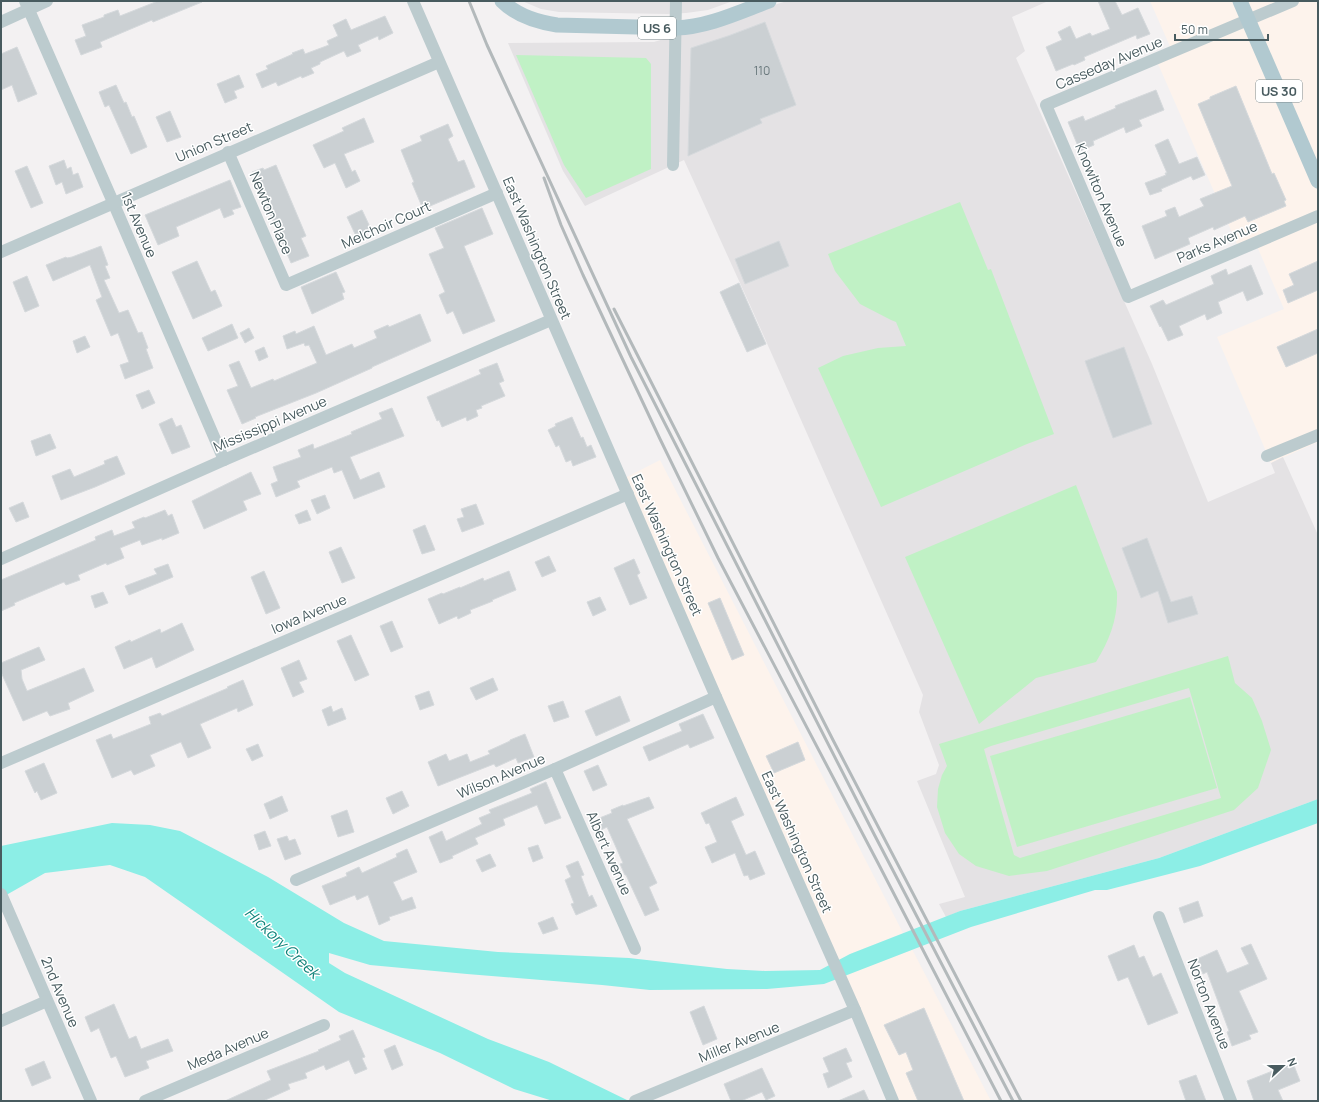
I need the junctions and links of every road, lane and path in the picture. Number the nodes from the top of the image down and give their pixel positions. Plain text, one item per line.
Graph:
1 (47, 1) edge
2 (413, 1) edge
3 (502, 1) edge
4 (676, 1) edge
5 (769, 1) edge
6 (1240, 1) edge
7 (1294, 1) edge
8 (27, 5) edge
9 (1248, 20) junction
10 (1, 22) edge
11 (676, 28) junction
12 (439, 62) junction
13 (1046, 105) joint
14 (228, 152) junction
15 (674, 165) dead end
16 (1318, 181) edge
17 (497, 193) junction
18 (113, 202) junction
19 (1318, 216) edge
20 (1, 252) edge
21 (286, 285) joint
22 (1128, 297) joint
23 (551, 320) junction
24 (1318, 435) edge
25 (1268, 456) dead end
26 (224, 460) junction
27 (628, 494) junction
28 (1, 559) edge
29 (716, 697) junction
30 (1, 763) edge
31 (555, 769) junction
32 (296, 880) dead end
33 (1, 894) edge
34 (1159, 917) dead end
35 (635, 949) dead end
36 (47, 1001) junction
37 (855, 1010) junction
38 (1, 1021) edge
39 (324, 1025) dead end
40 (639, 1100) edge
41 (90, 1101) edge
42 (145, 1101) edge
43 (893, 1101) edge
44 (1231, 1101) edge

1 - 8 street
2 - 12 street, East Washington Street
3 - 11 main road, US 6
4 - 11 street
5 - 11 main road, US 6
6 - 9 main road, US 30
7 - 9 street, Casseday Avenue
8 - 10 street
8 - 18 street, 1st Avenue
9 - 13 street, Casseday Avenue
9 - 16 main road, US 30
11 - 15 street
12 - 14 street, Union Street
12 - 17 street, East Washington Street
13 - 22 street, Knowlton Avenue
14 - 18 street, Union Street
14 - 21 street, Newton Place
17 - 21 street, Melchoir Court
17 - 23 street, East Washington Street
18 - 20 street, Union Street
18 - 26 street, 1st Avenue
19 - 22 street, Parks Avenue
23 - 26 street, Mississippi Avenue
23 - 27 street, East Washington Street
24 - 25 street
26 - 28 street, Mississippi Avenue
27 - 29 street, East Washington Street
27 - 30 street, Iowa Avenue
29 - 31 street, Wilson Avenue
29 - 37 street, East Washington Street
31 - 32 street, Wilson Avenue
31 - 35 street, Albert Avenue
33 - 36 street, 2nd Avenue
34 - 44 street, Norton Avenue
36 - 38 street
36 - 41 street, 2nd Avenue
37 - 40 street, Miller Avenue
37 - 43 street, East Washington Street
39 - 42 street, Meda Avenue

